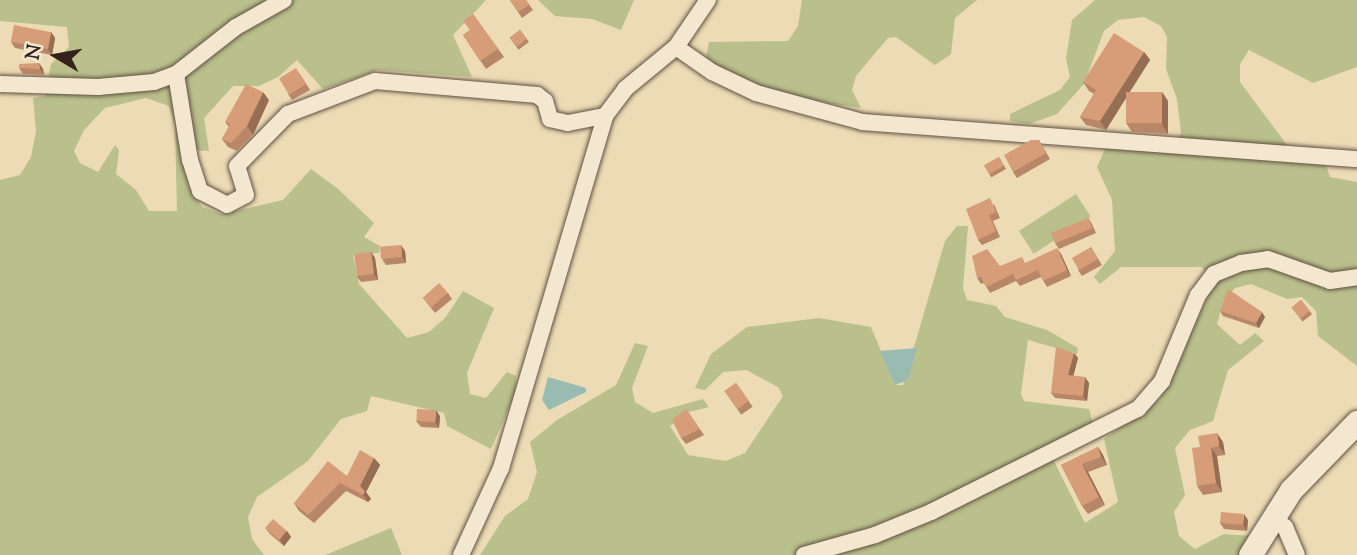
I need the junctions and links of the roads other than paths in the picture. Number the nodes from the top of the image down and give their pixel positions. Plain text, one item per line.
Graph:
1 (284, 0) edge
2 (708, 0) edge
3 (676, 47) junction
4 (176, 74) junction
5 (0, 83) edge
6 (605, 116) junction
7 (1357, 159) edge
8 (1357, 277) edge
9 (1357, 422) edge
10 (1273, 517) junction
11 (461, 555) edge
12 (804, 555) edge
13 (1250, 555) edge
14 (1297, 555) edge

1 - 4 street
2 - 3 street
3 - 6 street
3 - 7 street
4 - 5 street
4 - 6 street
6 - 11 street
8 - 12 street
9 - 10 street
10 - 13 street
10 - 14 street

